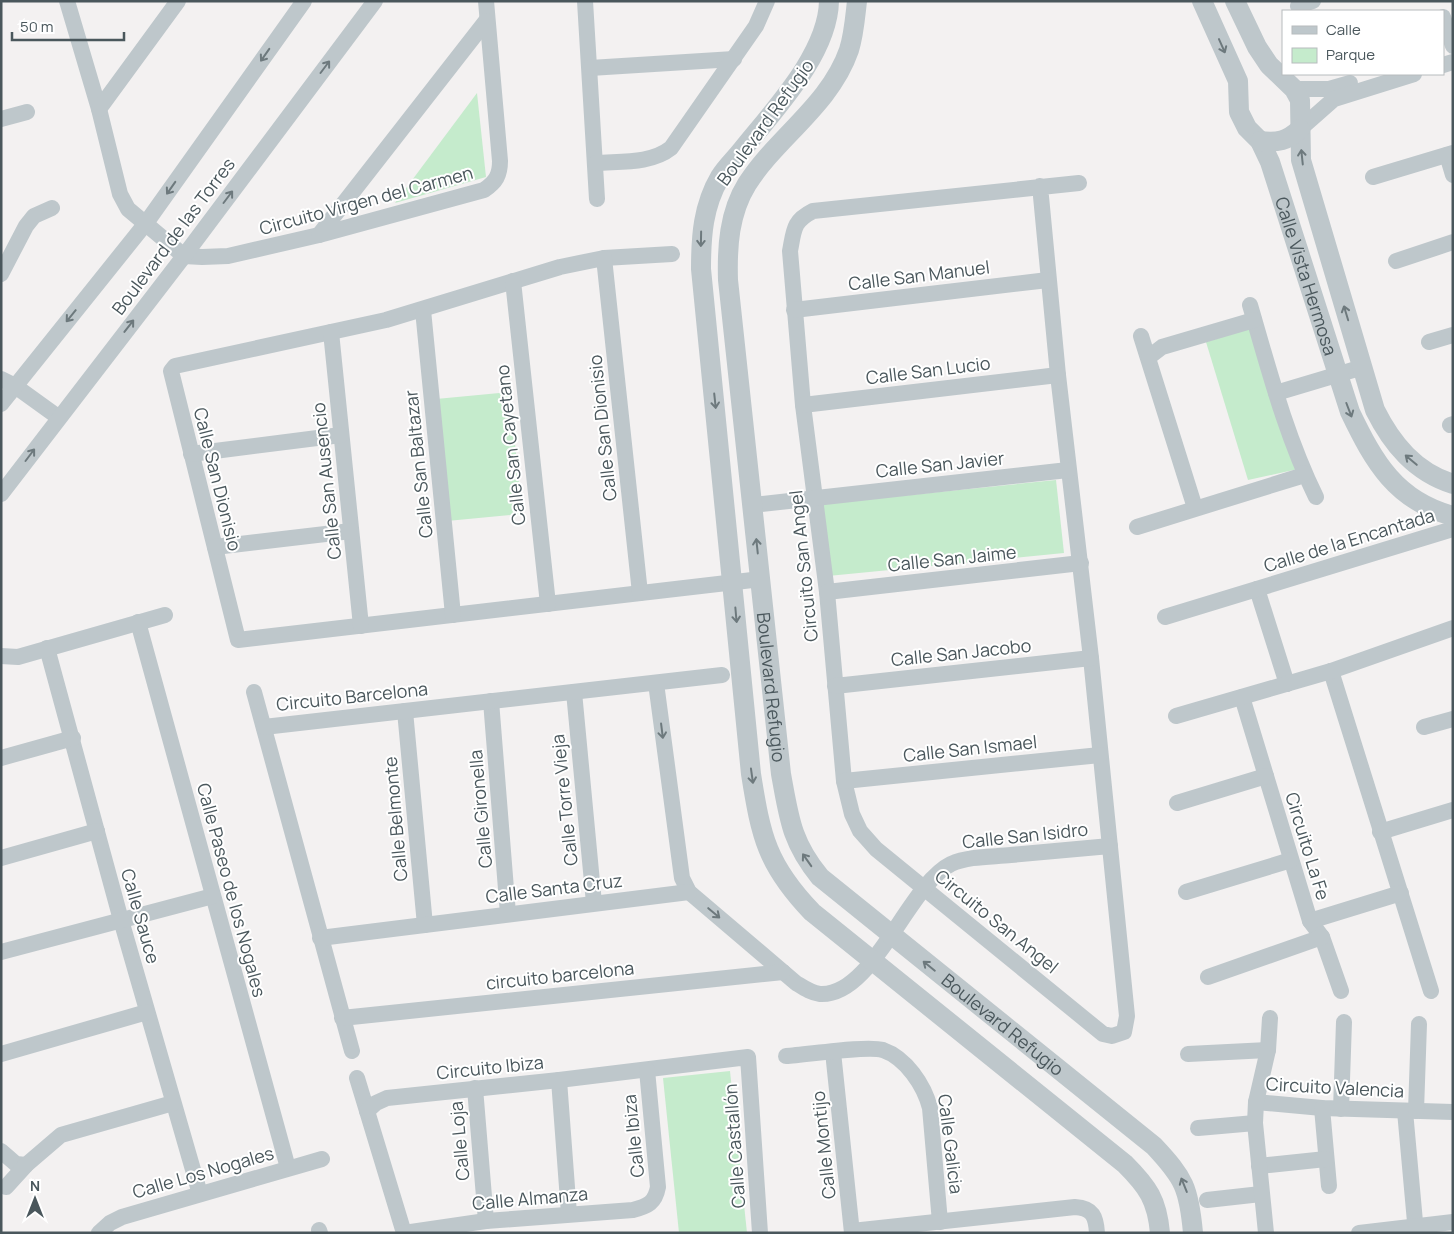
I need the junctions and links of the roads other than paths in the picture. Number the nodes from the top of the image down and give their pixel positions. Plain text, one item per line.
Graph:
1 (67, 1) edge
2 (178, 1) edge
3 (304, 1) edge
4 (375, 1) edge
5 (486, 1) edge
6 (585, 1) edge
7 (767, 1) edge
8 (829, 1) edge
9 (857, 1) edge
10 (1202, 1) edge
11 (1235, 1) edge
12 (1444, 19) edge
13 (486, 21) junction
14 (1453, 46) edge
15 (734, 59) junction
16 (1269, 65) junction
17 (590, 68) junction
18 (1378, 75) edge
19 (1411, 75) edge
20 (1238, 81) junction
21 (1294, 89) junction
22 (99, 109) junction
23 (27, 112) dead end
24 (1, 119) edge
25 (1300, 129) junction
26 (1260, 141) junction
27 (1450, 154) edge
28 (596, 163) junction
29 (1453, 175) edge
30 (1373, 177) dead end
31 (1079, 183) dead end
32 (1040, 186) junction
33 (597, 199) dead end
34 (52, 208) dead end
35 (705, 212) junction
36 (146, 223) junction
37 (731, 226) junction
38 (319, 235) junction
39 (1453, 242) edge
40 (672, 254) dead end
41 (184, 256) junction
42 (604, 258) junction
43 (1396, 261) dead end
44 (1, 274) edge
45 (1048, 280) junction
46 (513, 281) junction
47 (423, 310) junction
48 (794, 310) junction
49 (330, 332) junction
50 (1453, 335) edge
51 (1141, 336) dead end
52 (1429, 342) dead end
53 (1149, 358) junction
54 (1362, 367) junction
55 (1058, 375) junction
56 (1337, 375) junction
57 (8, 383) edge
58 (1276, 393) junction
59 (1, 404) edge
60 (803, 404) junction
61 (58, 417) junction
62 (341, 435) junction
63 (191, 454) junction
64 (1068, 470) junction
65 (1304, 473) junction
66 (1453, 484) edge
67 (1, 494) edge
68 (816, 497) junction
69 (1316, 497) dead end
70 (753, 505) junction
71 (1195, 508) junction
72 (1453, 516) edge
73 (1137, 527) dead end
74 (1453, 529) edge
75 (351, 531) junction
76 (215, 547) junction
77 (1081, 563) junction
78 (761, 579) junction
79 (733, 582) junction
80 (1258, 589) junction
81 (827, 592) junction
82 (640, 593) junction
83 (548, 604) junction
84 (165, 615) dead end
85 (453, 615) junction
86 (1165, 618) dead end
87 (138, 622) junction
88 (361, 626) junction
89 (1453, 628) edge
90 (47, 648) junction
91 (1, 656) edge
92 (1091, 658) junction
93 (1331, 670) junction
94 (722, 675) dead end
95 (656, 682) junction
96 (1287, 684) junction
97 (835, 686) junction
98 (254, 692) dead end
99 (574, 692) junction
100 (1242, 697) junction
101 (491, 701) junction
102 (405, 710) junction
103 (1176, 716) dead end
104 (1453, 719) edge
105 (264, 727) junction
106 (1424, 727) dead end
107 (72, 738) junction
108 (1100, 755) junction
109 (1, 758) edge
110 (1266, 776) junction
111 (844, 781) junction
112 (1177, 803) dead end
113 (1453, 810) edge
114 (97, 831) junction
115 (1380, 832) junction
116 (1110, 846) junction
117 (1, 858) edge
118 (1291, 860) junction
119 (925, 888) junction
120 (689, 892) junction
121 (1186, 892) dead end
122 (1401, 893) junction
123 (212, 896) junction
124 (594, 904) junction
125 (508, 914) junction
126 (121, 920) junction
127 (1310, 921) junction
128 (425, 924) junction
129 (891, 936) junction
130 (1322, 937) junction
131 (320, 938) junction
132 (1, 952) edge
133 (872, 960) junction
134 (783, 972) junction
135 (1208, 977) dead end
136 (1341, 991) dead end
137 (1431, 991) dead end
138 (147, 1012) junction
139 (342, 1018) junction
140 (1270, 1018) dead end
141 (1344, 1022) dead end
142 (1419, 1024) dead end
143 (1268, 1050) junction
144 (352, 1051) dead end
145 (833, 1052) junction
146 (1, 1054) edge
147 (1188, 1054) dead end
148 (786, 1056) dead end
149 (748, 1057) joint
150 (647, 1070) junction
151 (357, 1078) dead end
152 (560, 1080) junction
153 (475, 1088) junction
154 (1256, 1102) junction
155 (173, 1103) junction
156 (1322, 1108) junction
157 (1340, 1109) junction
158 (1410, 1111) junction
159 (367, 1112) junction
160 (1453, 1112) edge
161 (1254, 1123) junction
162 (1198, 1128) dead end
163 (1, 1151) edge
164 (322, 1159) dead end
165 (1326, 1160) junction
166 (26, 1165) junction
167 (1259, 1166) junction
168 (288, 1168) junction
169 (6, 1186) dead end
170 (1329, 1186) dead end
171 (200, 1194) junction
172 (1261, 1194) junction
173 (656, 1198) joint
174 (1207, 1200) dead end
175 (570, 1214) junction
176 (486, 1221) junction
177 (940, 1222) junction
178 (1453, 1222) edge
179 (1416, 1229) edge
180 (852, 1232) edge
181 (99, 1233) edge
182 (404, 1233) edge
183 (760, 1233) edge
184 (1097, 1233) edge
185 (1160, 1233) edge
186 (1194, 1233) edge
187 (1266, 1233) edge
188 (1359, 1233) edge

1 - 22 street
2 - 22 street
3 -> 36 street, Boulevard de las Torres
41 -> 4 street, Boulevard de las Torres
5 - 13 street, Circuito Virgen del Carmen
6 - 17 street
7 - 15 street
8 - 35 street, Boulevard Refugio
9 - 37 street, Boulevard Refugio
10 -> 20 street, Calle Vista Hermosa
11 - 16 street, Calle Vista Hermosa
12 - 14 street
13 - 38 street
13 - 38 street, Circuito Virgen del Carmen
15 - 17 street
15 - 28 street
16 - 20 street
16 - 21 street, Calle Vista Hermosa
17 - 28 street
18 - 21 street
19 - 25 street
20 - 26 street, Calle Vista Hermosa
21 - 25 street, Calle Vista Hermosa
22 - 36 street
23 - 24 street
25 - 26 street
54 -> 25 street, Calle Vista Hermosa
26 - 56 street, Calle Vista Hermosa
27 - 29 street
27 - 30 street
28 - 33 street
31 - 32 street, Circuito San Angel
32 - 45 street, Circuito San Angel
32 - 48 street, Circuito San Angel
34 - 44 street
35 - 37 street
35 -> 79 street, Boulevard Refugio
36 - 41 street
36 -> 57 street, Boulevard de las Torres
37 - 70 street, Boulevard Refugio
38 - 41 street, Circuito Virgen del Carmen
39 - 43 street
40 - 42 street, Calle San Dionisio
61 -> 41 street, Boulevard de las Torres
42 - 46 street, Calle San Dionisio
42 - 82 street, Calle San Dionisio
45 - 48 street, Calle San Manuel
45 - 55 street, Circuito San Angel
46 - 47 street, Calle San Dionisio
46 - 83 street, Calle San Cayetano
47 - 49 street, Calle San Dionisio
47 - 85 street, Calle San Baltazar
48 - 60 street, Circuito San Angel
49 - 62 street, Calle San Ausencio
49 - 63 street, Calle San Dionisio
50 - 52 street
51 - 53 street
53 - 58 street
53 - 71 street
54 - 56 street
66 -> 54 street, Calle Vista Hermosa
55 - 60 street, Calle San Lucio
55 - 64 street, Circuito San Angel
56 - 58 street
56 -> 72 street, Calle Vista Hermosa
57 - 59 street, Boulevard de las Torres
57 - 61 street
58 - 65 street
60 - 68 street, Circuito San Angel
67 -> 61 street, Boulevard de las Torres
62 - 63 street
62 - 75 street, Calle San Ausencio
63 - 76 street, Calle San Dionisio
64 - 68 street, Calle San Javier
64 - 77 street, Circuito San Angel
65 - 69 street
65 - 71 street
68 - 70 street, Calle San Javier
68 - 81 street, Circuito San Angel
78 -> 70 street, Boulevard Refugio
71 - 73 street
74 - 80 street, Calle de la Encantada
75 - 76 street
75 - 88 street, Calle San Ausencio
76 - 88 street, Calle San Dionisio
77 - 81 street, Calle San Jaime
77 - 92 street, Circuito San Angel
78 - 79 street, Calle San Dionisio
129 -> 78 street, Boulevard Refugio
79 - 82 street, Calle San Dionisio
79 -> 133 street, Boulevard Refugio
80 - 86 street, Calle de la Encantada
80 - 96 street
81 - 97 street, Circuito San Angel
82 - 83 street, Calle San Dionisio
83 - 85 street, Calle San Dionisio
84 - 87 street
85 - 88 street, Calle San Dionisio
87 - 90 street
87 - 123 street, Calle Paseo de los Nogales
89 - 93 street
90 - 91 street
90 - 107 street, Calle Sauce
92 - 97 street, Calle San Jacobo
92 - 108 street, Circuito San Angel
93 - 96 street
93 - 115 street
94 - 95 street, Circuito Barcelona
95 - 99 street, Circuito Barcelona
95 -> 120 street
96 - 100 street
97 - 111 street, Circuito San Angel
98 - 105 street
99 - 101 street, Circuito Barcelona
99 - 124 street, Calle Torre Vieja
100 - 103 street
100 - 110 street, Circuito La Fe
101 - 102 street, Circuito Barcelona
101 - 125 street, Calle Gironella
102 - 105 street, Circuito Barcelona
102 - 128 street, Calle Belmonte
104 - 106 street
105 - 131 street, Circuito Barcelona
107 - 109 street
107 - 114 street, Calle Sauce
108 - 111 street, Calle San Ismael
108 - 116 street, Circuito San Angel
110 - 112 street
110 - 118 street, Circuito La Fe
111 - 119 street, Circuito San Angel
113 - 115 street
114 - 117 street
114 - 126 street, Calle Sauce
115 - 122 street
116 - 119 street, Calle San Isidro
116 - 119 street, Circuito San Angel
118 - 121 street
118 - 127 street, Circuito La Fe
119 - 129 street
120 - 124 street, Calle Santa Cruz
120 -> 134 street
122 - 127 street, Circuito La Fe
122 - 137 street
123 - 126 street
123 - 168 street, Calle Paseo de los Nogales
124 - 125 street, Calle Santa Cruz
125 - 128 street, Calle Santa Cruz
126 - 132 street
126 - 138 street, Calle Sauce
127 - 130 street
128 - 131 street
129 - 133 street
186 -> 129 street, Boulevard Refugio
130 - 135 street
130 - 136 street
131 - 139 street, Circuito Barcelona
133 - 134 street
133 - 185 street, Boulevard Refugio
134 - 139 street, circuito barcelona
138 - 146 street
138 - 155 street, Calle Sauce
139 - 144 street, Circuito Barcelona
140 - 143 street
141 - 157 street
142 - 158 street
143 - 147 street
143 - 154 street
145 - 148 street, Calle Galicia
145 - 177 street, Calle Galicia
145 - 180 street, Calle Montijo
149 - 150 street, Circuito Ibiza
149 - 183 street, Calle Castallón
150 - 152 street, Circuito Ibiza
150 - 173 street, Calle Ibiza
151 - 159 street
152 - 153 street, Circuito Ibiza
152 - 175 street
153 - 159 street, Circuito Ibiza
153 - 176 street, Calle Loja
154 - 156 street, Circuito Valencia
154 - 161 street, Circuito Valencia
155 - 166 street
155 - 171 street, Calle Sauce
156 - 157 street, Circuito Valencia
156 - 165 street
157 - 158 street, Circuito Valencia
158 - 160 street, Circuito Valencia
158 - 179 street
159 - 182 street
161 - 162 street
161 - 167 street, Circuito Valencia
163 - 166 street
164 - 168 street, Calle Los Nogales
165 - 167 street
165 - 170 street
166 - 169 street
167 - 172 street, Circuito Valencia
168 - 171 street, Calle Los Nogales
171 - 181 street, Calle Los Nogales
172 - 174 street
172 - 187 street, Circuito Valencia
173 - 175 street, Calle Almanza
175 - 176 street, Calle Almanza
176 - 182 street, Calle Almanza
177 - 180 street
177 - 184 street
178 - 179 street
179 - 188 street

